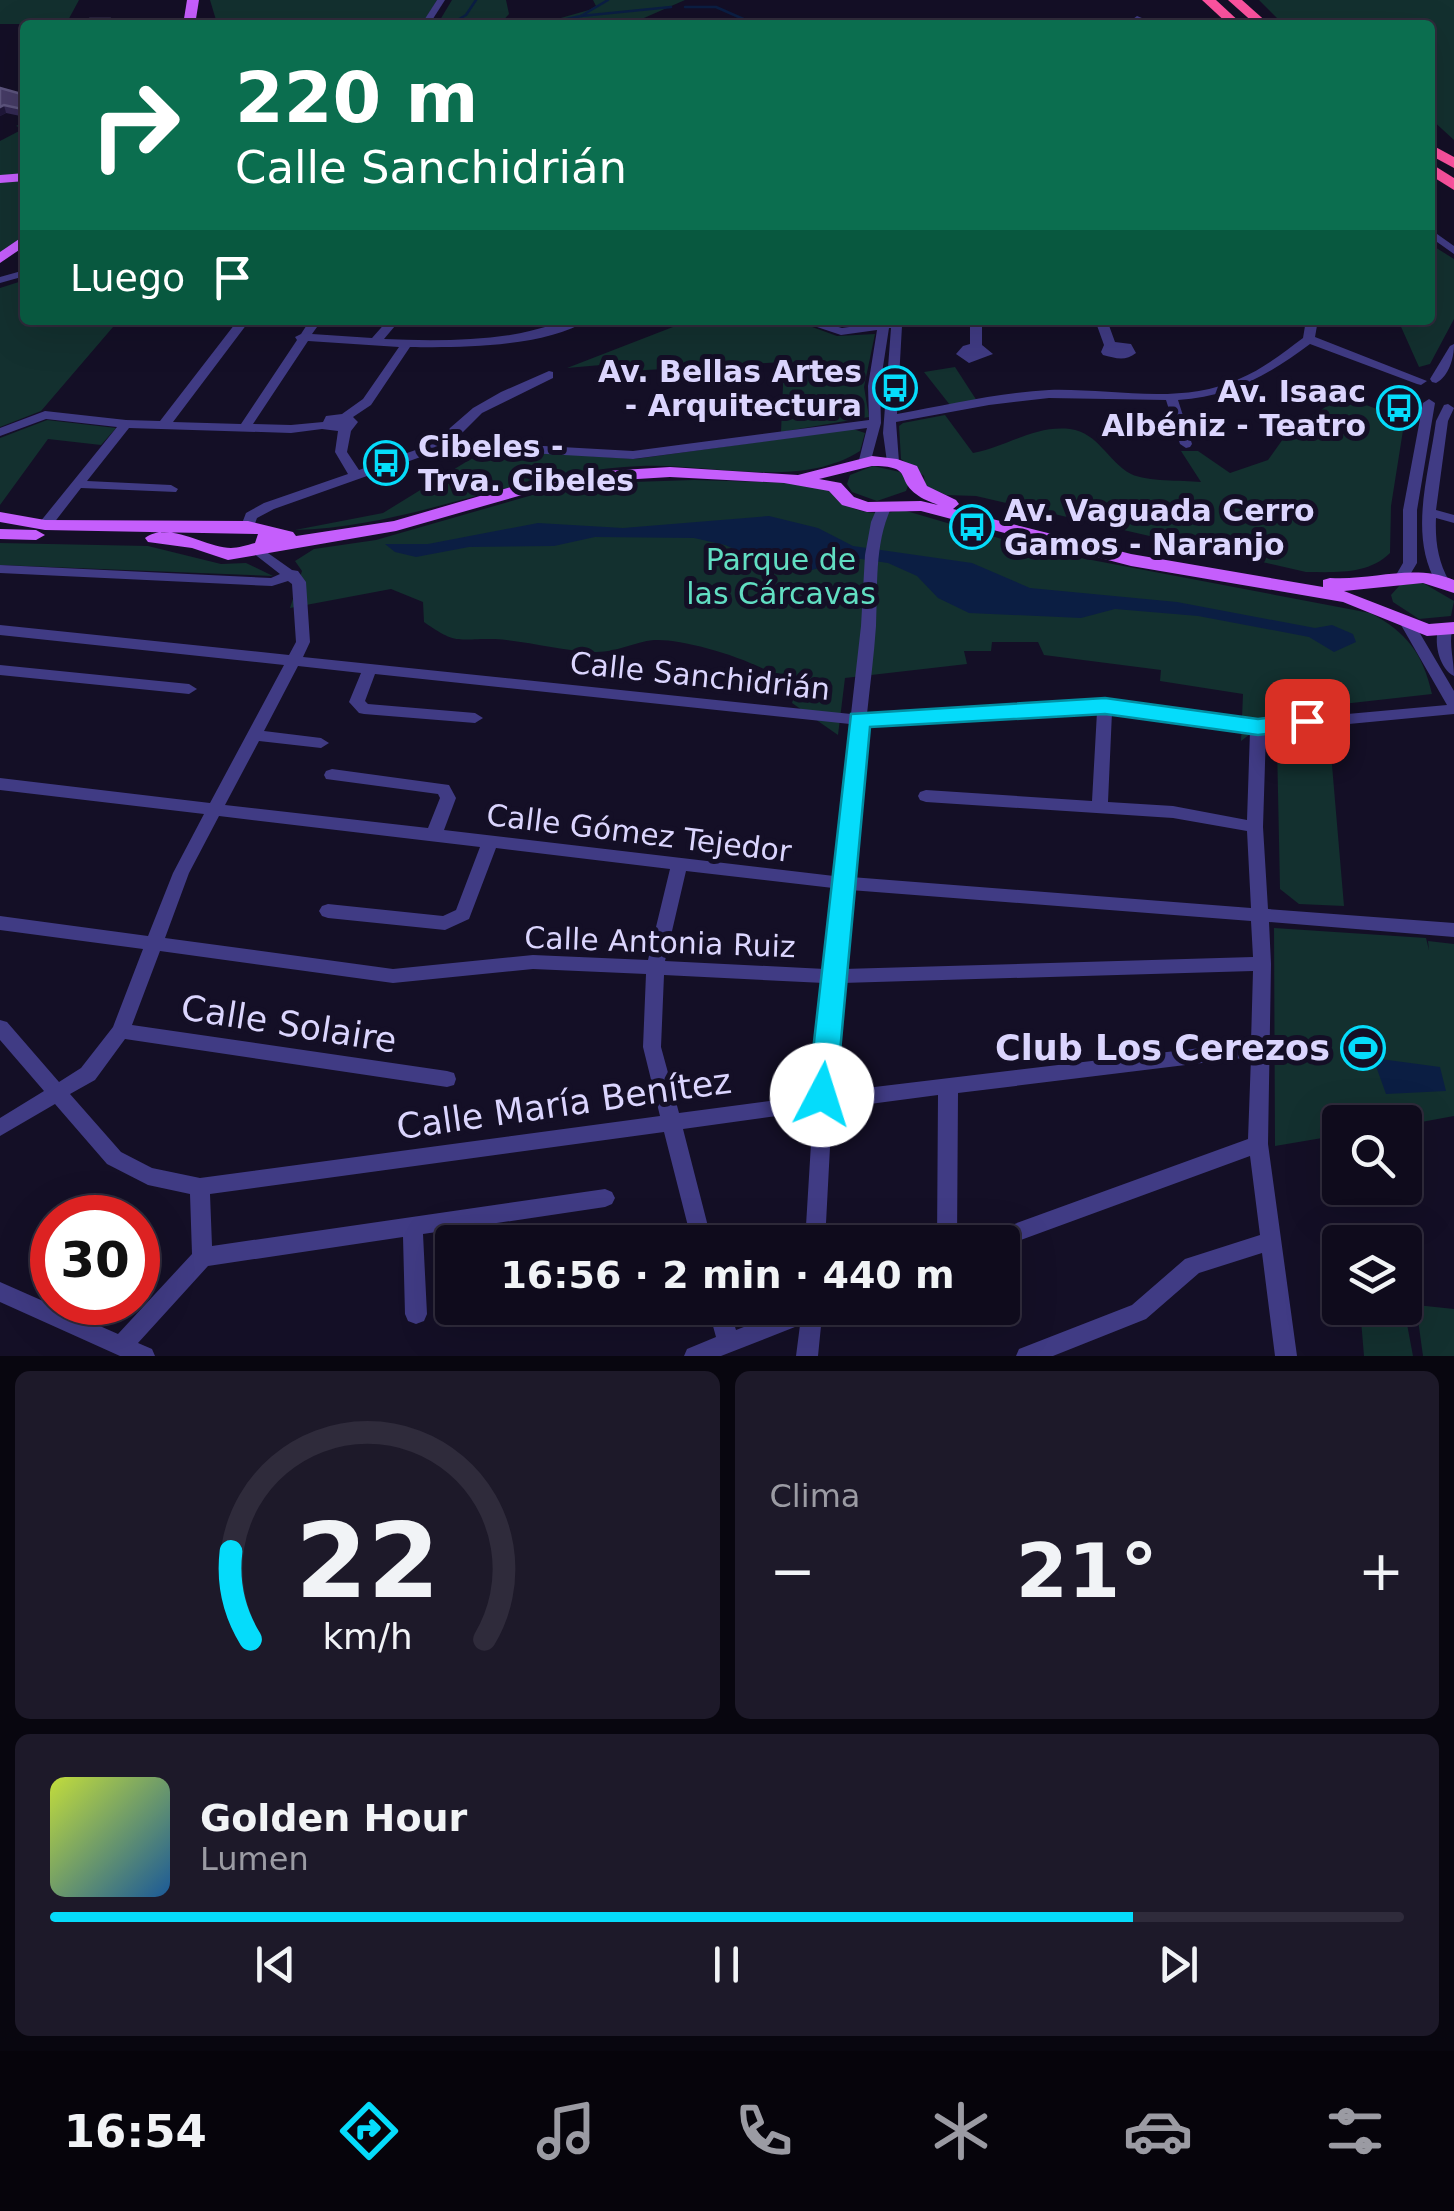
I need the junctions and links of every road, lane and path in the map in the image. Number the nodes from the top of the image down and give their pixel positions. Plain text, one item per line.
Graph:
1 (1208, 0) edge
2 (1234, 0) edge
3 (1231, 20) edge
4 (1258, 20) edge
5 (20, 243) edge
6 (0, 259) edge
7 (240, 325) edge
8 (312, 325) edge
9 (390, 325) edge
10 (563, 325) edge
11 (813, 325) edge
12 (874, 325) edge
13 (889, 325) edge
14 (890, 325) edge
15 (976, 325) edge
16 (1102, 325) edge
17 (1311, 325) edge
18 (301, 337) junction
19 (1309, 339) junction
20 (376, 342) junction
21 (406, 345) junction
22 (1110, 345) dead end
23 (976, 347) dead end
24 (1454, 348) edge
25 (549, 374) dead end
26 (1436, 379) junction
27 (1421, 381) junction
28 (1454, 382) edge
29 (1172, 400) junction
30 (1428, 404) junction
31 (1451, 408) edge
32 (890, 419) junction
33 (166, 422) junction
34 (875, 422) junction
35 (345, 423) junction
36 (126, 424) junction
37 (245, 426) junction
38 (0, 432) edge
39 (445, 444) junction
40 (1186, 444) dead end
41 (864, 460) junction
42 (893, 462) junction
43 (844, 468) junction
44 (356, 476) junction
45 (784, 478) junction
46 (77, 484) junction
47 (835, 487) junction
48 (171, 489) dead end
49 (920, 489) junction
50 (859, 505) junction
51 (894, 506) junction
52 (1432, 513) junction
53 (0, 517) edge
54 (1454, 519) edge
55 (45, 525) junction
56 (223, 527) junction
57 (873, 527) junction
58 (0, 534) edge
59 (258, 539) junction
60 (312, 540) junction
61 (205, 546) junction
62 (0, 569) edge
63 (290, 572) junction
64 (1394, 578) junction
65 (1448, 584) edge
66 (1382, 608) junction
67 (1408, 625) junction
68 (1450, 629) edge
69 (0, 630) edge
70 (293, 660) junction
71 (370, 668) junction
72 (0, 670) edge
73 (1454, 670) edge
74 (189, 690) dead end
75 (1105, 706) junction
76 (1454, 706) edge
77 (475, 718) dead end
78 (859, 720) junction
79 (1258, 727) junction
80 (254, 734) junction
81 (322, 743) dead end
82 (332, 775) dead end
83 (0, 784) edge
84 (926, 796) dead end
85 (1100, 808) junction
86 (214, 810) junction
87 (1255, 827) junction
88 (432, 836) junction
89 (490, 843) junction
90 (679, 866) junction
91 (840, 883) junction
92 (328, 911) dead end
93 (1262, 919) junction
94 (0, 923) edge
95 (1454, 930) edge
96 (155, 944) junction
97 (1262, 964) junction
98 (655, 967) junction
99 (832, 976) junction
100 (0, 1027) edge
101 (120, 1031) junction
102 (1260, 1048) junction
103 (447, 1079) dead end
104 (948, 1089) junction
105 (55, 1094) junction
106 (822, 1102) junction
107 (672, 1123) junction
108 (0, 1128) edge
109 (1258, 1144) junction
110 (200, 1187) junction
111 (605, 1198) dead end
112 (698, 1225) edge
113 (816, 1225) edge
114 (947, 1225) edge
115 (412, 1227) junction
116 (1020, 1231) edge
117 (1271, 1241) junction
118 (202, 1257) junction
119 (0, 1292) edge
120 (416, 1314) dead end
121 (724, 1325) edge
122 (769, 1325) edge
123 (811, 1325) edge
124 (728, 1341) junction
125 (122, 1345) junction
126 (144, 1356) edge
127 (695, 1356) edge
128 (807, 1356) edge
129 (1027, 1356) edge
130 (1286, 1356) edge

1 - 3 highway
2 - 4 highway
5 - 6 main road
7 - 33 street
8 - 18 street
9 - 20 street
10 - 21 street
11 - 12 street
13 - 34 street
14 - 32 street
15 - 23 street
16 - 22 street
17 - 19 street
18 - 20 street
18 - 37 street
19 - 27 street
19 - 29 street
20 - 21 street
21 - 35 street
24 - 26 street
25 - 39 street
26 - 27 street
26 - 28 street
27 - 30 street
29 - 32 street
29 - 40 street
30 - 31 street
30 - 64 street
31 - 52 street
32 - 42 street
33 - 36 street
33 - 37 street
34 - 39 street
34 - 41 street
35 - 37 street
35 - 44 street
36 - 38 street
36 - 46 street
39 - 44 street
41 - 42 main road
41 - 43 main road
42 - 49 main road
43 - 45 main road
43 - 47 main road
44 - 59 street
45 - 47 main road
45 - 60 main road
46 - 48 street
46 - 55 street
47 - 50 main road
49 - 51 main road
49 - 64 main road
50 - 51 main road
50 - 57 street
51 - 57 street
51 - 66 main road
52 - 54 street
52 - 65 street
53 - 55 main road
55 - 56 main road
56 - 59 main road
56 - 61 main road
57 - 78 street
58 - 61 main road
59 - 60 main road
59 - 61 main road
59 - 63 street
60 - 63 street
62 - 63 street
63 - 70 street
64 - 65 main road
64 - 66 main road
66 - 67 main road
67 - 68 main road
67 - 76 street
68 - 73 street
69 - 70 street, Calle Sanchidrián
70 - 71 street, Calle Sanchidrián
70 - 80 street
71 - 77 street
71 - 78 street, Calle Sanchidrián
72 - 74 street
75 - 78 street, Calle Sanchidrián
75 - 79 street, Calle Sanchidrián
75 - 85 street
76 - 79 street, Calle Sanchidrián
78 - 91 street
79 - 87 street
80 - 81 street
80 - 86 street
82 - 88 street
83 - 86 street, Calle Gómez Tejedor
84 - 85 street
85 - 87 street
86 - 88 street, Calle Gómez Tejedor
86 - 96 street
87 - 93 street
88 - 89 street, Calle Gómez Tejedor
89 - 90 street, Calle Gómez Tejedor
89 - 92 street
90 - 91 street, Calle Gómez Tejedor
90 - 98 street
91 - 93 street, Calle Gómez Tejedor
91 - 99 street
93 - 95 street, Calle Gómez Tejedor
93 - 97 street
94 - 96 street, Calle Antonia Ruiz
96 - 98 street, Calle Antonia Ruiz
96 - 101 street
97 - 99 street, Calle Antonia Ruiz
97 - 102 street
98 - 99 street, Calle Antonia Ruiz
98 - 107 street
99 - 106 street
100 - 105 street, Calle María Benítez
101 - 103 street, Calle Solaire
101 - 105 street
102 - 104 street, Calle María Benítez
102 - 109 street
104 - 106 street, Calle María Benítez
104 - 114 street
105 - 108 street
105 - 110 street, Calle María Benítez
106 - 107 street, Calle María Benítez
106 - 113 street
107 - 110 street, Calle María Benítez
107 - 112 street
109 - 116 street
109 - 117 street
110 - 118 street
111 - 115 street
115 - 118 street
115 - 120 street
117 - 129 street
117 - 130 street
118 - 125 street
119 - 125 street
121 - 124 street
122 - 124 street
123 - 128 street
124 - 127 street
125 - 126 street

